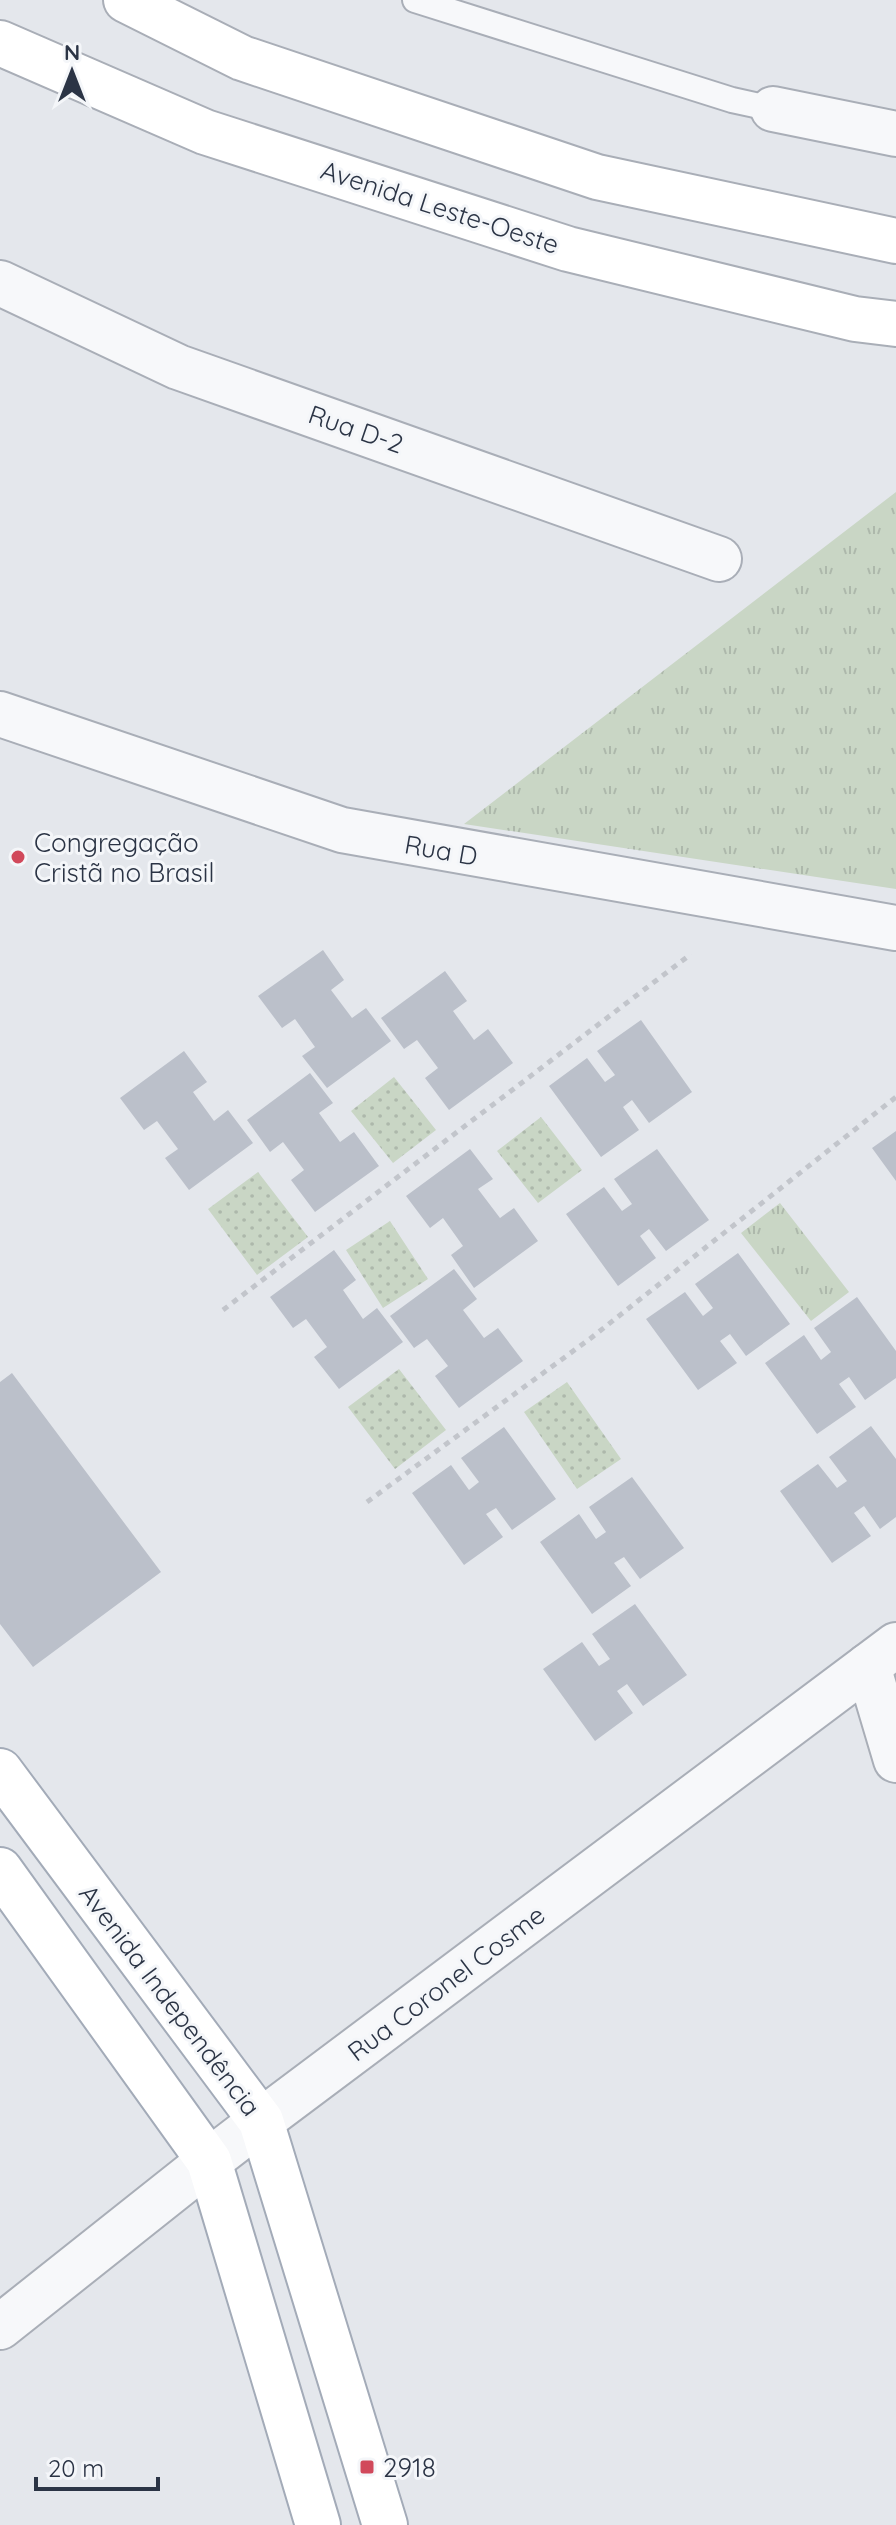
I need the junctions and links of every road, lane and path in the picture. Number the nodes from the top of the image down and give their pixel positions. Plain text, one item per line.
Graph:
1 (126, 0) edge
2 (415, 0) edge
3 (0, 43) edge
4 (773, 109) joint
5 (896, 134) edge
6 (896, 241) edge
7 (0, 283) edge
8 (896, 324) edge
9 (719, 559) dead end
10 (0, 714) edge
11 (896, 928) edge
12 (691, 954) dead end
13 (896, 1097) edge
14 (223, 1310) dead end
15 (367, 1502) dead end
16 (882, 1656) edge
17 (896, 1760) edge
18 (0, 1771) edge
19 (0, 1870) edge
20 (261, 2121) junction
21 (209, 2161) junction
22 (0, 2327) edge
23 (318, 2525) edge
24 (385, 2525) edge

1 - 6 main road
2 - 4 lane
3 - 8 main road, Avenida Leste-Oeste
4 - 5 street
7 - 9 street, Rua D-2
10 - 11 street, Rua D
12 - 14 path
13 - 15 path
16 - 17 street
16 - 20 street, Rua Coronel Cosme
18 - 20 main road, Avenida Independência
19 - 21 main road
20 - 21 street, Rua Coronel Cosme
20 - 24 main road, Avenida Independência
21 - 22 street, Rua Coronel Cosme
21 - 23 main road

